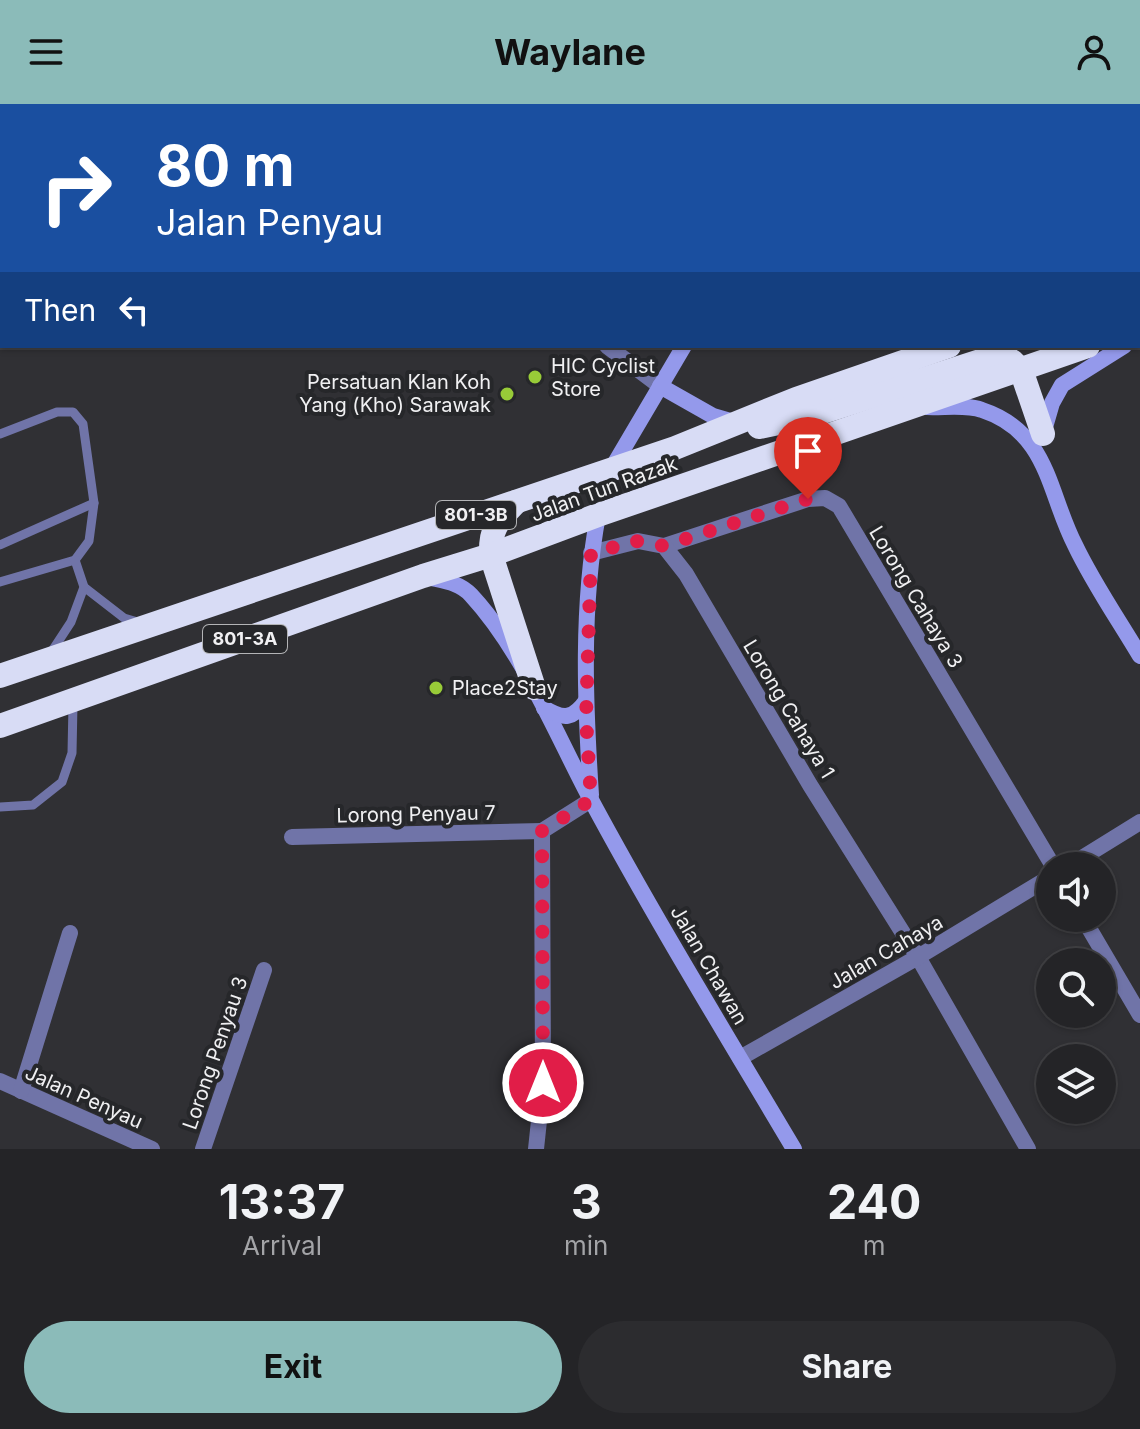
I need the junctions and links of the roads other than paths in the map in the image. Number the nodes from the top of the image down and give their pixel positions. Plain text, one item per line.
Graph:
1 (610, 348) edge
2 (683, 348) edge
3 (943, 348) edge
4 (1082, 348) edge
5 (1121, 348) edge
6 (1021, 370) junction
7 (660, 386) junction
8 (916, 407) junction
9 (737, 423) junction
10 (0, 434) edge
11 (1043, 434) junction
12 (675, 448) junction
13 (612, 468) junction
14 (1049, 475) junction
15 (517, 501) junction
16 (94, 503) junction
17 (598, 515) junction
18 (0, 545) edge
19 (664, 546) junction
20 (591, 553) junction
21 (491, 555) junction
22 (75, 560) junction
23 (423, 576) junction
24 (0, 582) edge
25 (84, 587) junction
26 (151, 625) junction
27 (1140, 656) edge
28 (42, 662) junction
29 (0, 676) edge
30 (539, 698) junction
31 (73, 700) junction
32 (586, 701) junction
33 (0, 726) edge
34 (591, 800) junction
35 (0, 807) edge
36 (1140, 822) edge
37 (542, 831) junction
38 (292, 837) dead end
39 (1045, 852) edge
40 (1092, 852) edge
41 (1036, 885) edge
42 (1091, 932) edge
43 (70, 933) dead end
44 (918, 957) junction
45 (264, 970) dead end
46 (1140, 1015) edge
47 (740, 1058) junction
48 (0, 1081) edge
49 (21, 1091) junction
50 (152, 1149) edge
51 (203, 1149) edge
52 (536, 1149) edge
53 (794, 1149) edge
54 (1028, 1149) edge

1 - 7 street
2 - 7 street
3 - 9 highway, Jalan Tun Razak / 801-3B
4 - 6 highway, Jalan Tun Razak / 801-3A
5 - 11 street
6 - 8 highway, Jalan Tun Razak / 801-3A
6 - 11 highway
6 - 12 highway
7 - 9 street
7 - 13 street
8 - 14 street
8 - 17 highway, Jalan Tun Razak / 801-3A
9 - 12 highway, Jalan Tun Razak / 801-3B
10 - 16 lane
11 - 14 street
12 - 13 highway, Jalan Tun Razak / 801-3B
13 - 15 highway, Jalan Tun Razak / 801-3B
14 - 27 street
15 - 21 highway
15 - 26 highway, Jalan Tun Razak / 801-3B
16 - 18 lane
16 - 22 lane
17 - 20 street
17 - 21 highway, Jalan Tun Razak / 801-3A
19 - 20 street
19 - 39 street, Lorong Cahaya 3
19 - 44 street, Lorong Cahaya 1
20 - 32 street
21 - 23 highway, Jalan Tun Razak / 801-3A
21 - 30 highway
22 - 24 lane
22 - 25 lane
23 - 30 street
23 - 31 highway, Jalan Tun Razak / 801-3A
25 - 26 lane
25 - 28 lane
26 - 28 highway, Jalan Tun Razak / 801-3B
28 - 29 highway, Jalan Tun Razak / 801-3B
30 - 32 street
30 - 34 street, Jalan Chawan
31 - 33 highway, Jalan Tun Razak / 801-3A
31 - 35 lane
32 - 34 street
34 - 37 street
34 - 47 street, Jalan Chawan
36 - 40 street
37 - 38 street, Lorong Penyau 7
37 - 52 street
41 - 44 street, Jalan Cahaya
42 - 46 street
43 - 49 street
44 - 47 street, Jalan Cahaya
44 - 54 street, Lorong Cahaya 1
45 - 51 street, Lorong Penyau 3
47 - 53 street, Jalan Chawan
48 - 49 street, Jalan Penyau
49 - 50 street, Jalan Penyau

